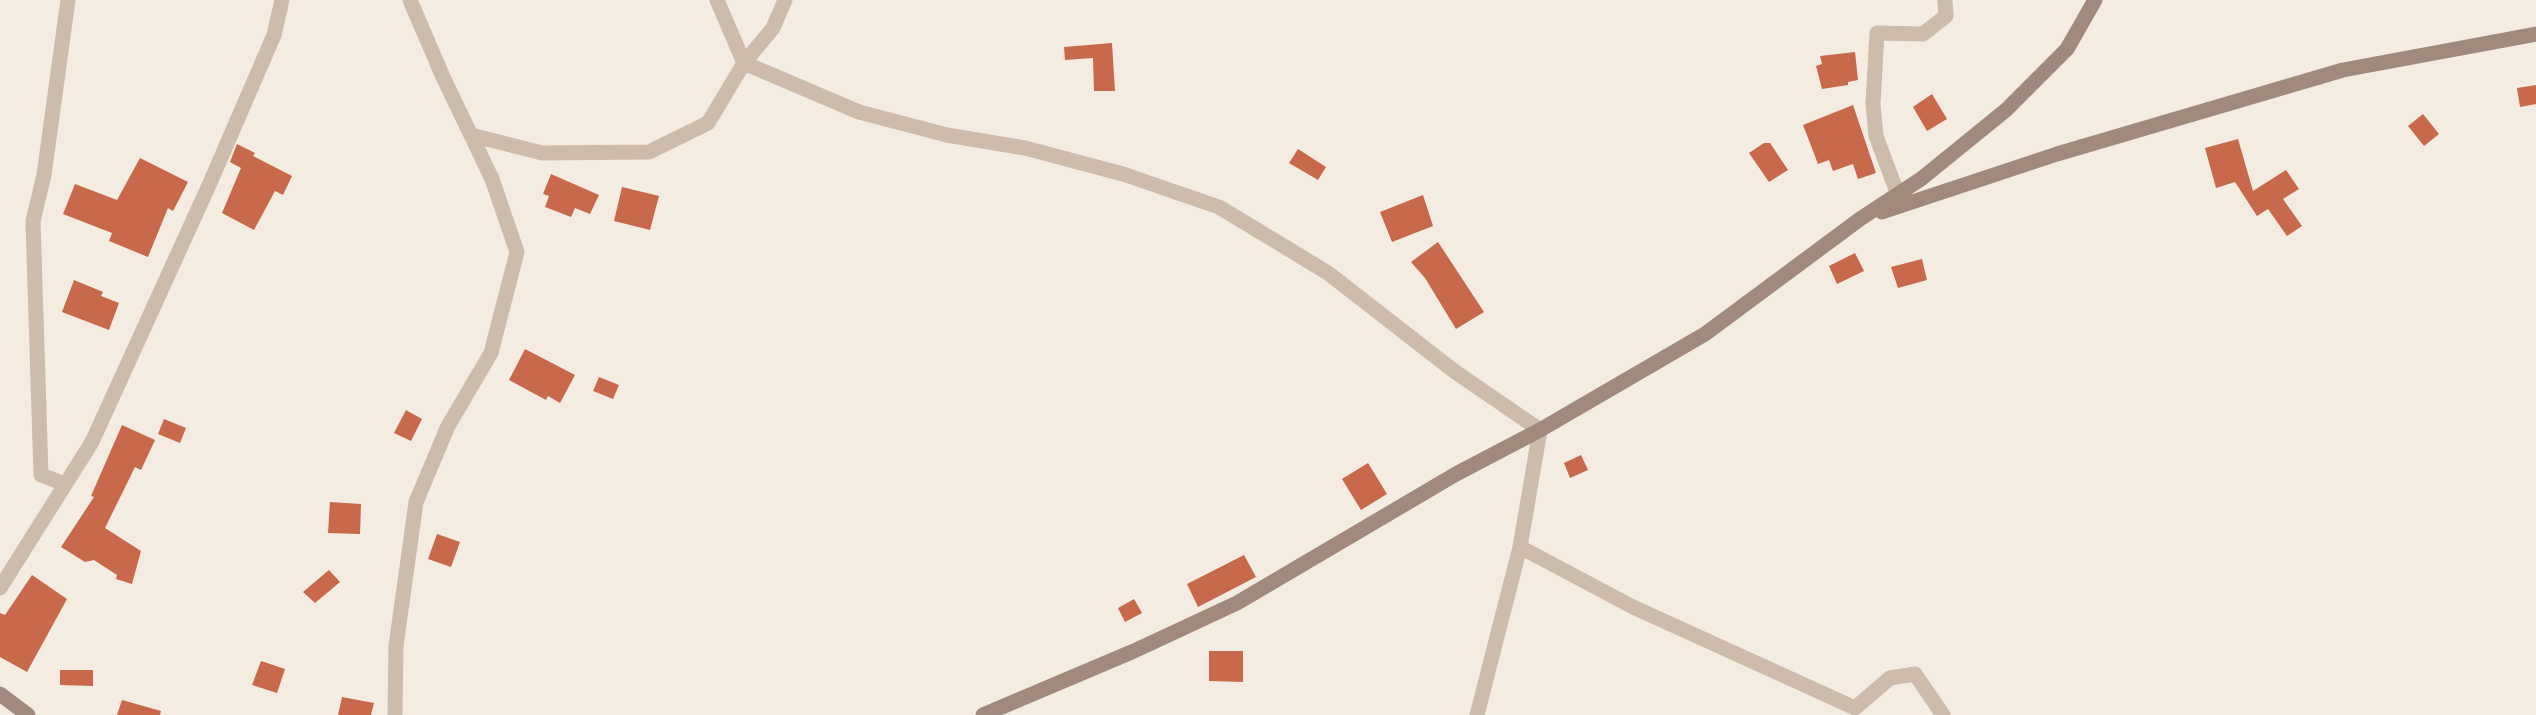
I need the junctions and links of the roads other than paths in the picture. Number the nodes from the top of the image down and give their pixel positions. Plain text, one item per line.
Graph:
1 (68, 0) edge
2 (282, 0) edge
3 (410, 0) edge
4 (717, 0) edge
5 (785, 0) edge
6 (1945, 0) edge
7 (2095, 0) edge
8 (2536, 34) edge
9 (744, 63) junction
10 (471, 135) junction
11 (1898, 195) junction
12 (1860, 219) junction
13 (1540, 430) junction
14 (65, 484) junction
15 (1520, 547) junction
16 (0, 588) edge
17 (0, 694) edge
18 (1852, 713) edge
19 (28, 715) edge
20 (395, 715) edge
21 (983, 715) edge
22 (1477, 715) edge
23 (1943, 715) edge

1 - 14 street
2 - 14 street
3 - 10 street
4 - 9 street
5 - 9 street
6 - 11 street
7 - 11 street
8 - 12 street
9 - 10 street
9 - 13 street
10 - 20 street
11 - 12 street
12 - 13 street
13 - 15 street
13 - 21 street
14 - 16 street
15 - 18 street
15 - 22 street
17 - 19 street
18 - 23 street

